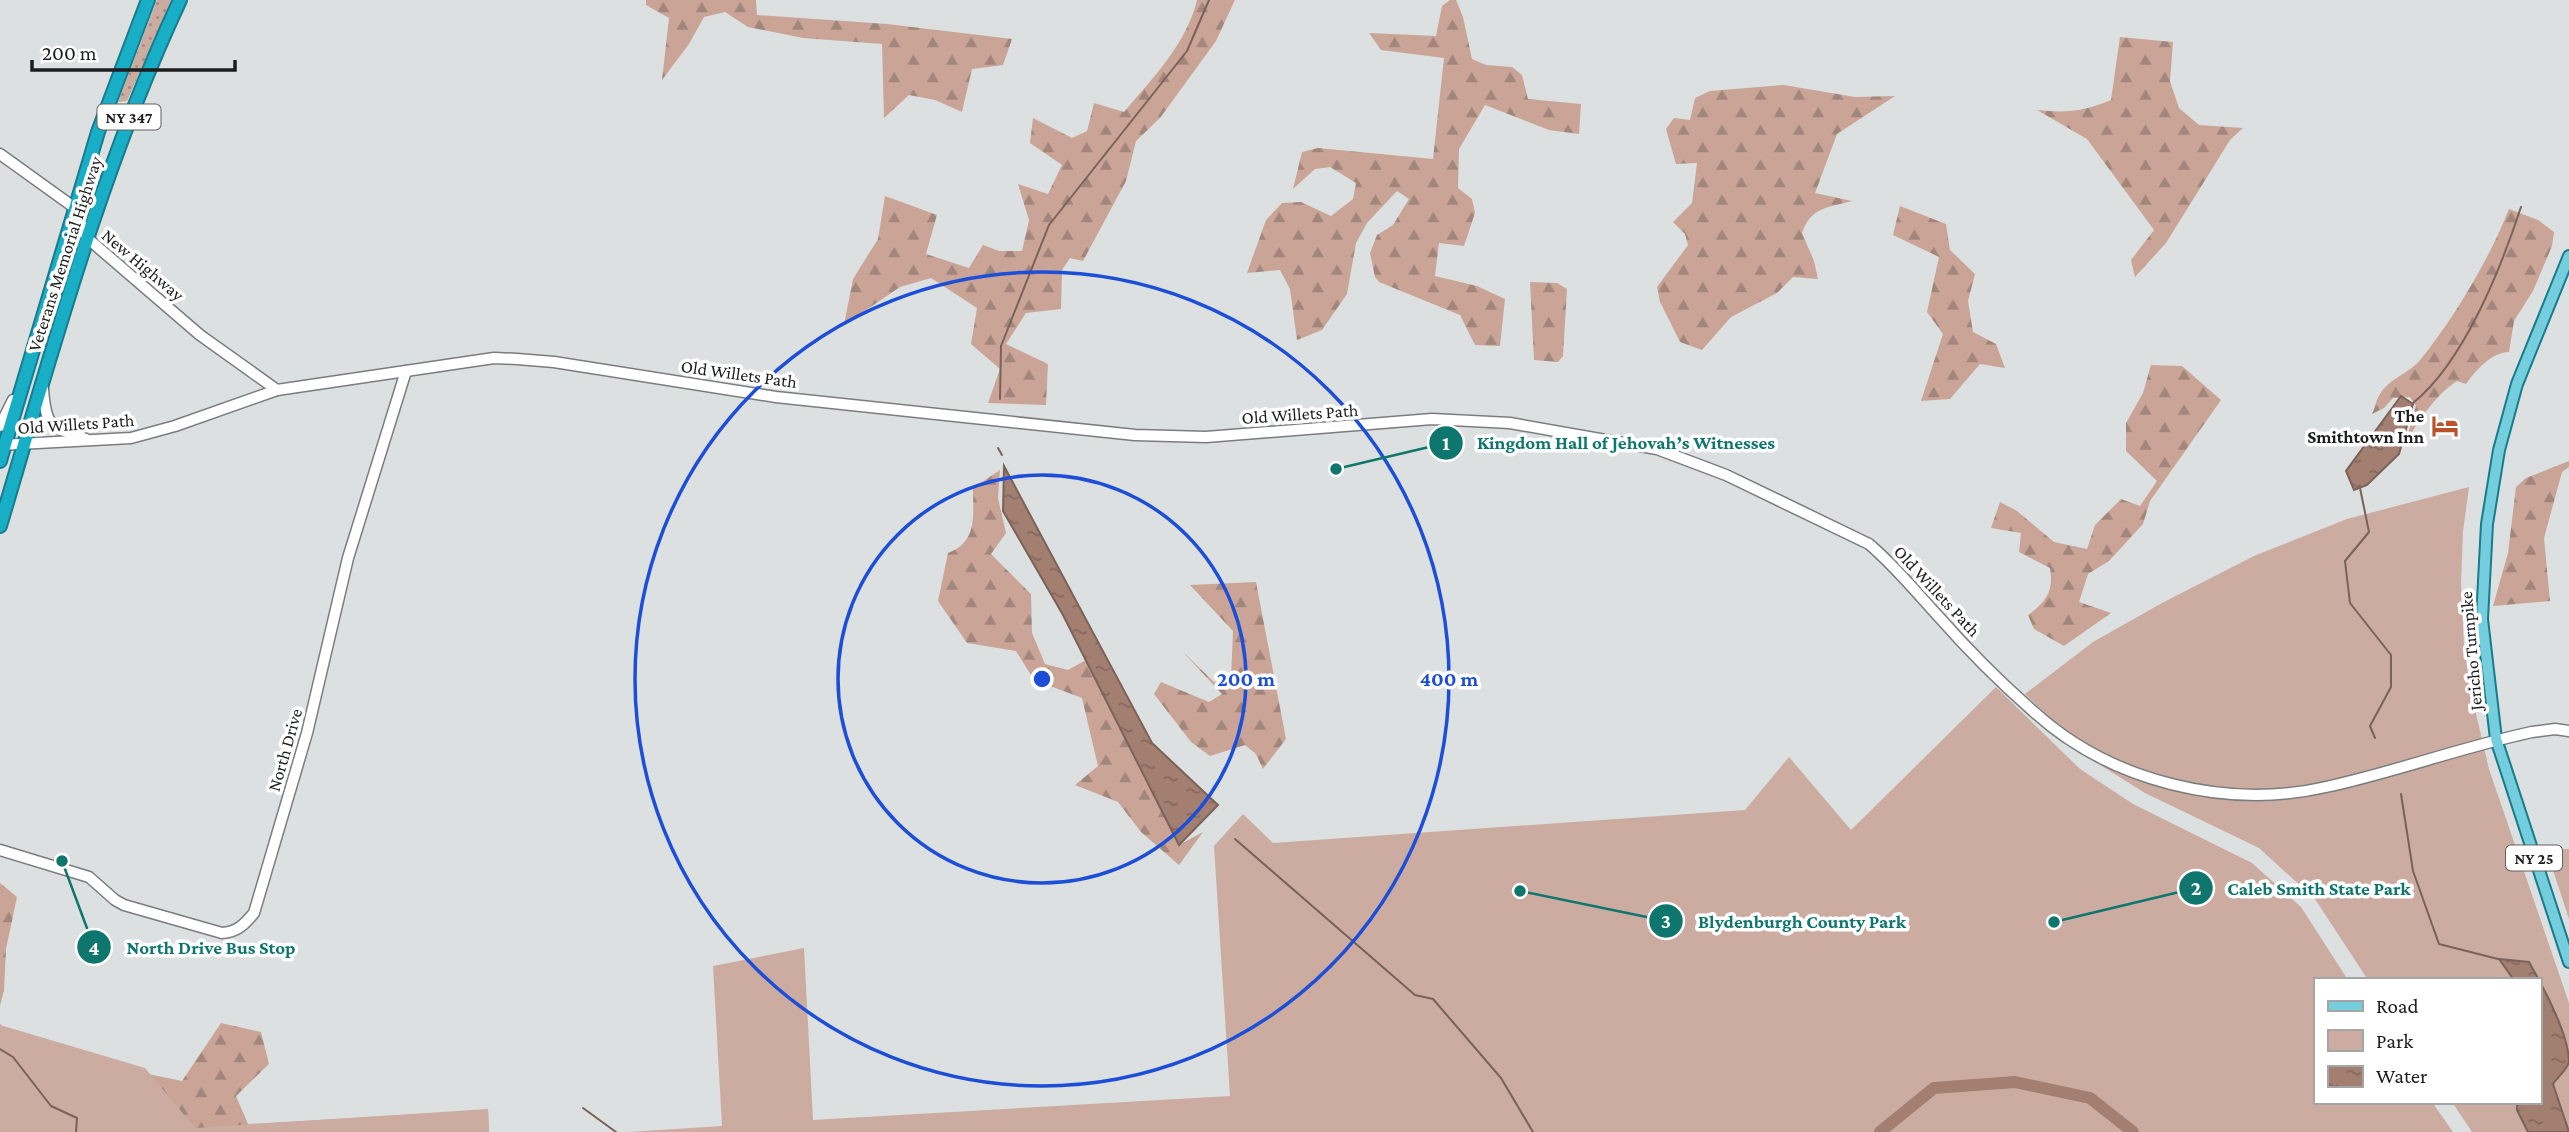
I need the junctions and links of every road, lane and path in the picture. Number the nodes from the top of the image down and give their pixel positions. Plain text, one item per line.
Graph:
1 (148, 0) edge
2 (180, 0) edge
3 (0, 154) edge
4 (75, 208) junction
5 (86, 237) junction
6 (2569, 256) edge
7 (26, 371) junction
8 (406, 371) junction
9 (43, 383) junction
10 (277, 390) junction
11 (0, 426) edge
12 (90, 441) junction
13 (24, 444) junction
14 (3, 445) edge
15 (0, 461) edge
16 (0, 526) edge
17 (2569, 731) edge
18 (2496, 739) junction
19 (0, 850) edge
20 (2569, 962) edge

1 - 4 highway, Veterans Memorial Highway / NY 347
2 - 5 highway, Veterans Memorial Highway / NY 347
3 - 4 main road
4 - 5 main road, New Highway
4 - 7 highway, Veterans Memorial Highway / NY 347
5 - 9 highway, Veterans Memorial Highway / NY 347
5 - 10 main road, New Highway
6 - 18 main road, Jericho Turnpike / NY 25
7 - 11 main road
7 - 14 highway, Veterans Memorial Highway / NY 347
8 - 10 main road, Old Willets Path
8 - 18 main road, Old Willets Path
8 - 19 main road, North Drive
9 - 12 main road
9 - 13 highway, Veterans Memorial Highway / NY 347
10 - 12 main road, Old Willets Path
12 - 13 main road, Old Willets Path
13 - 14 main road, Old Willets Path
13 - 16 highway, Veterans Memorial Highway / NY 347
14 - 15 highway, Veterans Memorial Highway / NY 347
17 - 18 main road, Old Willets Path
18 - 20 main road, Jericho Turnpike / NY 25

